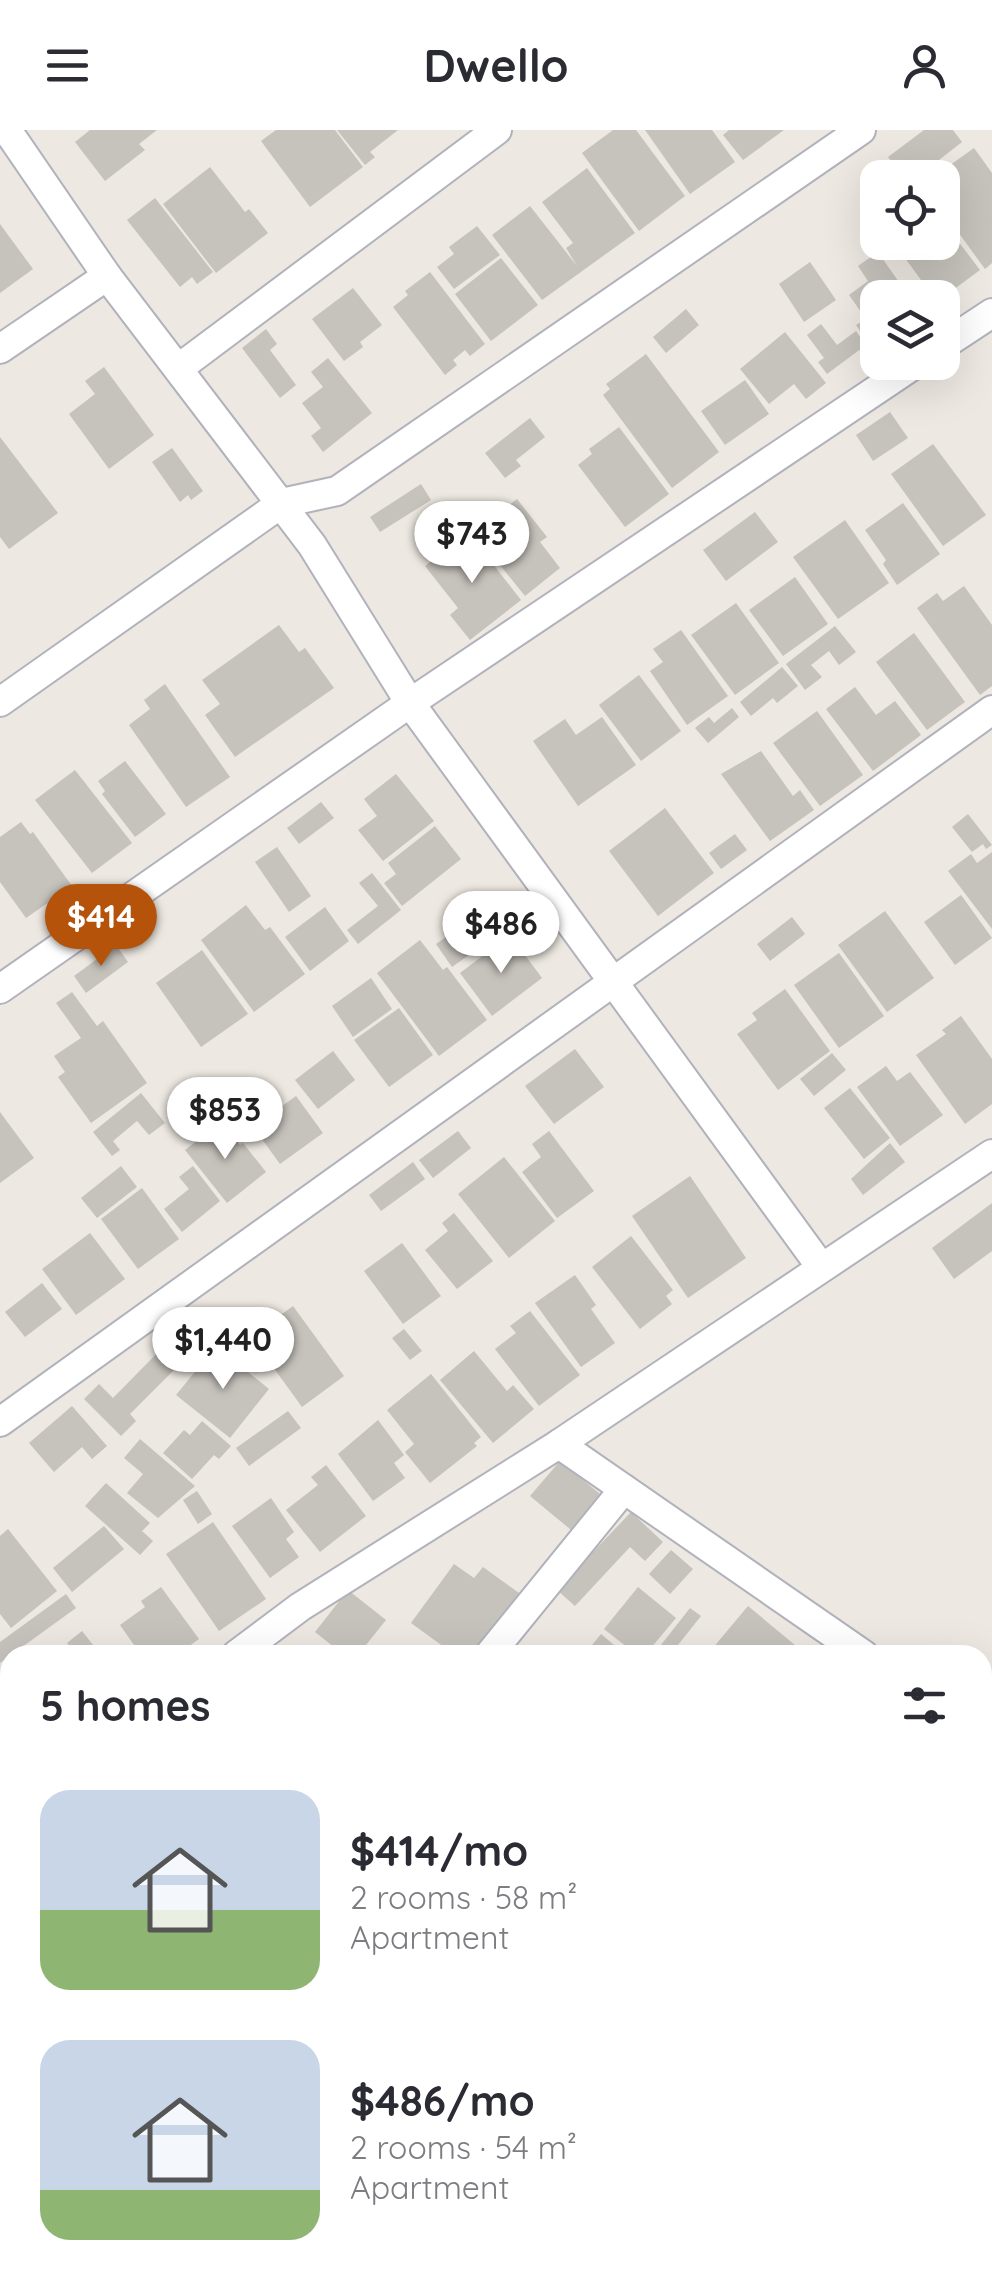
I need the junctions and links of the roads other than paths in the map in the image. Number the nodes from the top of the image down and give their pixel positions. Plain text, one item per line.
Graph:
1 (6, 130) edge
2 (497, 130) edge
3 (861, 130) edge
4 (107, 276) junction
5 (992, 313) edge
6 (960, 334) edge
7 (0, 349) edge
8 (180, 368) junction
9 (891, 380) edge
10 (282, 503) junction
11 (0, 702) edge
12 (410, 704) junction
13 (992, 710) edge
14 (616, 982) junction
15 (0, 989) edge
16 (992, 1154) edge
17 (822, 1267) junction
18 (0, 1422) edge
19 (559, 1444) junction
20 (624, 1490) junction
21 (249, 1645) edge
22 (496, 1645) edge
23 (846, 1645) edge

1 - 4 street
2 - 8 street
3 - 10 street
4 - 7 street
4 - 8 street
5 - 6 street
8 - 10 street
9 - 12 street
10 - 11 street
10 - 12 street
12 - 14 street
12 - 15 street
13 - 14 street
14 - 17 street
14 - 18 street
16 - 17 street
17 - 19 street
19 - 20 street
19 - 21 street
20 - 22 street
20 - 23 street

